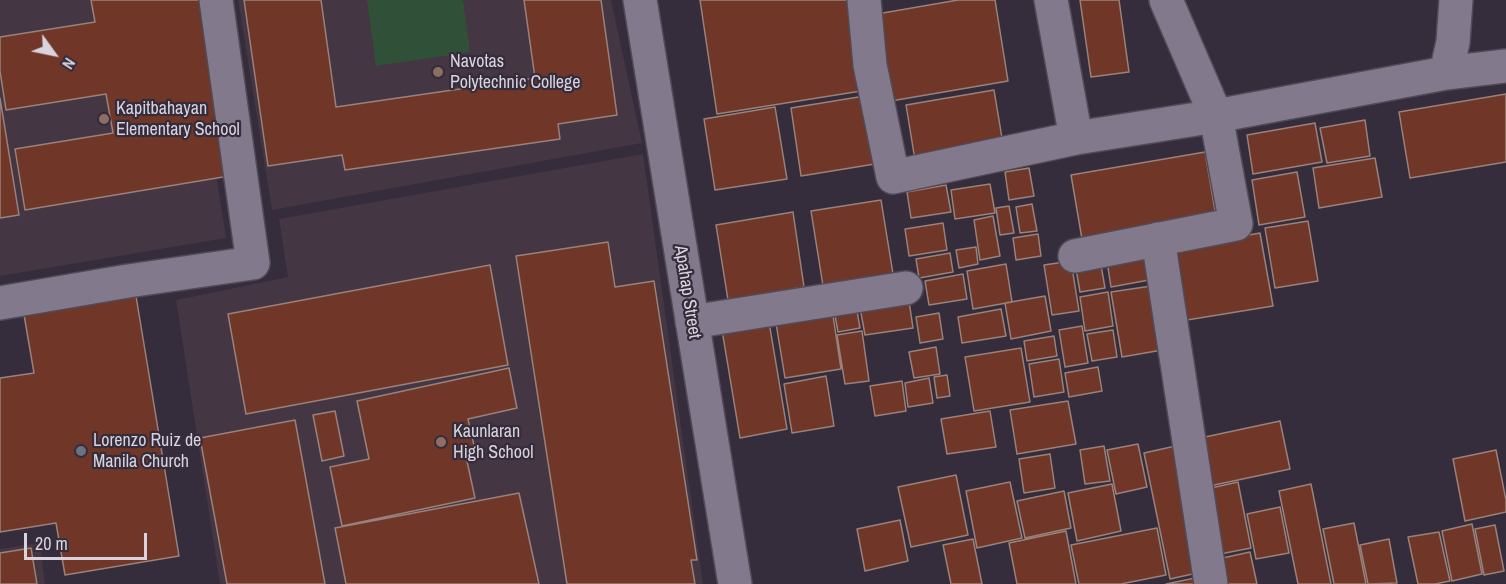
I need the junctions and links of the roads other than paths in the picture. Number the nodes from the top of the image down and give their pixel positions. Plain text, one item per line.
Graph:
1 (216, 0) edge
2 (640, 0) edge
3 (864, 0) edge
4 (1051, 0) edge
5 (1166, 0) edge
6 (1456, 0) edge
7 (1506, 66) edge
8 (1446, 73) junction
9 (1216, 116) junction
10 (1076, 138) junction
11 (1158, 239) junction
12 (1075, 256) dead end
13 (906, 288) dead end
14 (0, 303) edge
15 (692, 322) junction
16 (735, 584) edge
17 (1211, 584) edge

1 - 14 street
2 - 15 street, Apahap Street
3 - 10 street
4 - 10 street
5 - 9 street
6 - 8 street
7 - 8 street
8 - 9 street
9 - 10 street
9 - 11 street
11 - 12 street
11 - 17 street
13 - 15 street
15 - 16 street, Apahap Street

